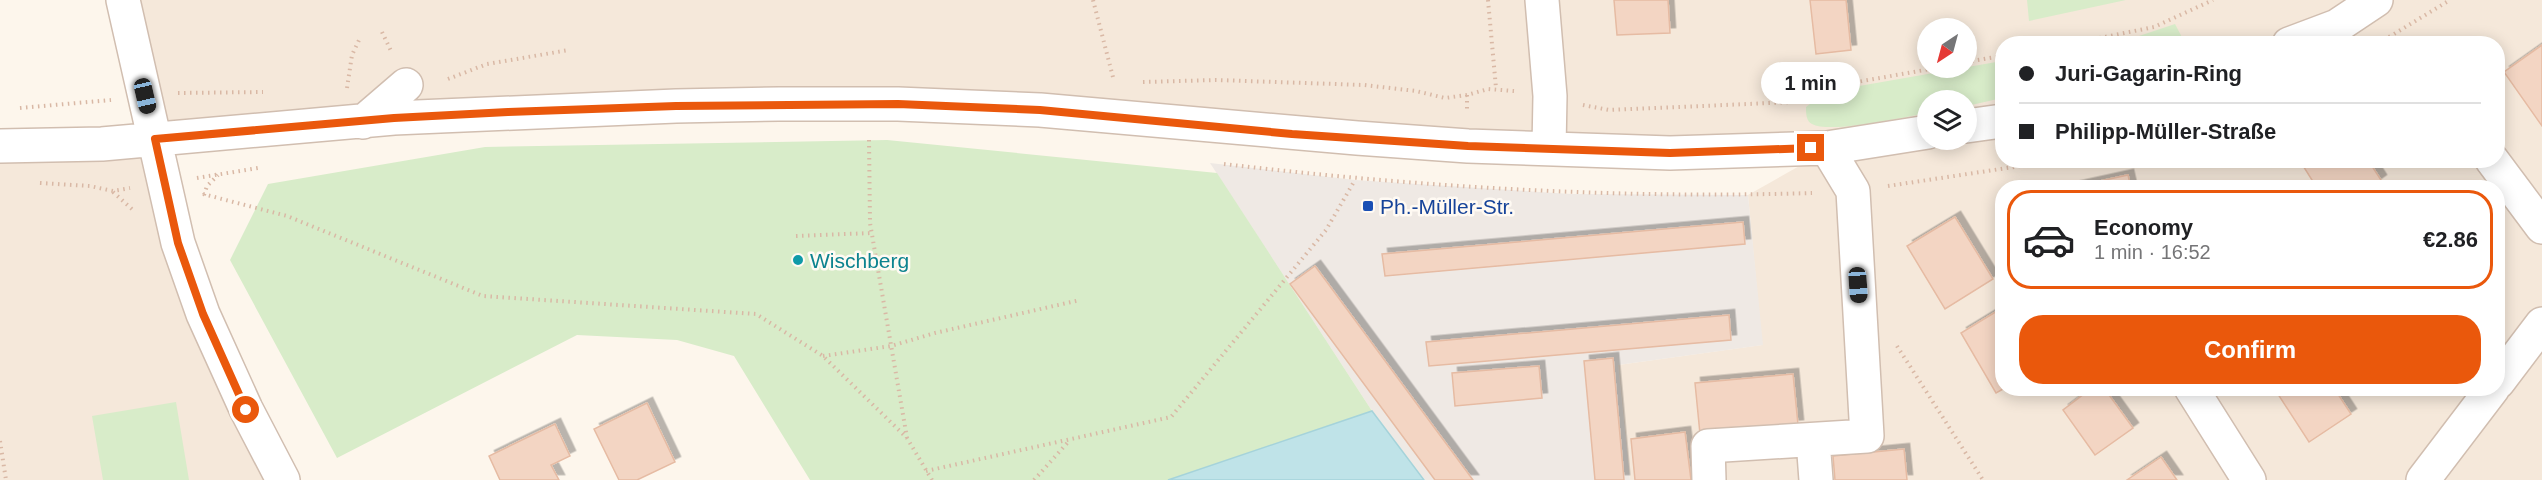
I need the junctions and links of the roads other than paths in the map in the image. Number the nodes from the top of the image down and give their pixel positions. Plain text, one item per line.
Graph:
1 (123, 0) edge
2 (1542, 0) edge
3 (2376, 0) edge
4 (2310, 36) edge
5 (406, 85) dead end
6 (363, 122) junction
7 (1995, 122) edge
8 (1977, 124) edge
9 (1917, 134) edge
10 (155, 139) junction
11 (0, 146) edge
12 (1549, 148) junction
13 (1827, 148) junction
14 (2498, 168) edge
15 (2542, 227) edge
16 (2542, 324) edge
17 (2505, 373) edge
18 (2196, 396) edge
19 (2487, 396) edge
20 (1813, 440) junction
21 (283, 480) edge
22 (1709, 480) edge
23 (1816, 480) edge
24 (2248, 480) edge
25 (2423, 480) edge

1 - 10 street
2 - 12 street
3 - 4 street
5 - 6 street
6 - 10 street
6 - 12 street
7 - 8 street
9 - 13 street
10 - 11 street
10 - 21 street
12 - 13 street
13 - 20 street
14 - 15 street
16 - 17 street
18 - 24 street
19 - 25 street
20 - 22 street
20 - 23 street

